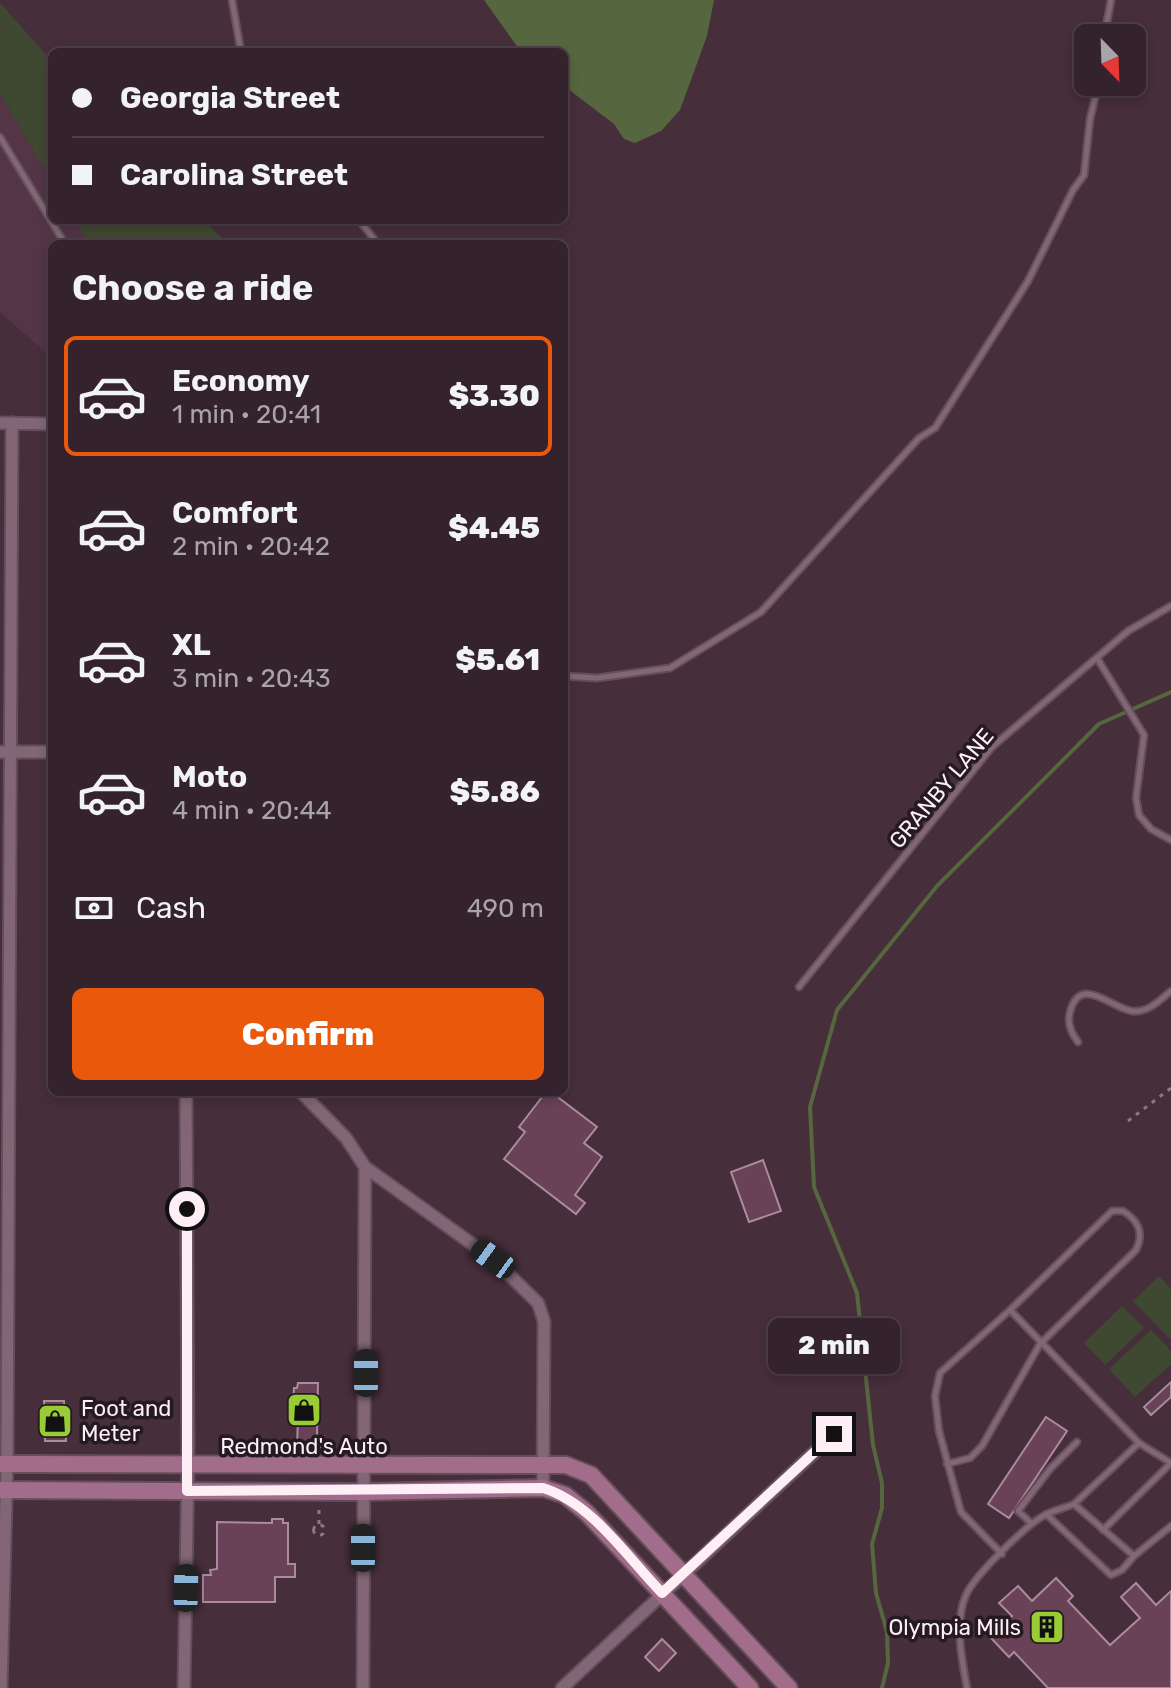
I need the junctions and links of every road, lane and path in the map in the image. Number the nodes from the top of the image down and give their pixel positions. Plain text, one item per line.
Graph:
1 (232, 0) edge
2 (1111, 0) edge
3 (1107, 24) edge
4 (240, 48) edge
5 (1096, 96) edge
6 (0, 137) edge
7 (48, 216) edge
8 (362, 224) edge
9 (375, 240) edge
10 (6, 423) edge
11 (48, 424) edge
12 (1171, 606) edge
13 (1097, 658) junction
14 (568, 676) edge
15 (5, 752) edge
16 (48, 752) edge
17 (1171, 840) edge
18 (799, 987) dead end
19 (1171, 991) edge
20 (1078, 1042) dead end
21 (1171, 1088) edge
22 (186, 1096) edge
23 (305, 1096) edge
24 (1128, 1121) dead end
25 (365, 1167) junction
26 (1010, 1310) junction
27 (1040, 1344) junction
28 (834, 1434) dead end
29 (1077, 1442) dead end
30 (1139, 1443) junction
31 (1171, 1463) edge
32 (4, 1464) edge
33 (188, 1464) junction
34 (947, 1464) junction
35 (367, 1466) junction
36 (543, 1466) junction
37 (543, 1488) junction
38 (3, 1490) edge
39 (187, 1491) junction
40 (363, 1492) junction
41 (1074, 1504) junction
42 (1046, 1514) junction
43 (1031, 1523) junction
44 (1171, 1526) edge
45 (1103, 1530) junction
46 (1002, 1554) junction
47 (1134, 1556) junction
48 (683, 1573) junction
49 (662, 1593) junction
50 (1, 1688) edge
51 (184, 1688) edge
52 (363, 1688) edge
53 (562, 1688) edge
54 (750, 1688) edge
55 (789, 1688) edge
56 (967, 1688) edge

1 - 4 lane
2 - 3 lane
5 - 14 lane
6 - 7 lane
8 - 9 lane
10 - 11 street
10 - 15 street
12 - 13 lane, GRANBY LANE
13 - 17 lane
13 - 18 lane, GRANBY LANE
15 - 16 street
15 - 32 street
19 - 20 lane
21 - 24 path
22 - 33 street
23 - 25 street
25 - 35 street
25 - 36 street
26 - 27 lane
26 - 27 lane
26 - 34 lane
27 - 30 lane
27 - 34 lane
28 - 48 street
29 - 43 lane
30 - 31 lane
30 - 41 lane
31 - 45 lane
32 - 33 main road
32 - 38 street
33 - 35 main road
33 - 39 street
34 - 46 lane
35 - 36 main road
35 - 40 street
36 - 37 street
36 - 48 main road
37 - 40 main road
37 - 49 main road
38 - 39 main road
38 - 50 street
39 - 40 main road
39 - 51 street
40 - 52 street
41 - 42 lane
41 - 45 lane
42 - 43 lane
42 - 47 lane
43 - 46 lane
44 - 47 lane
45 - 47 lane
46 - 56 lane
48 - 49 street
48 - 55 main road
49 - 53 street
49 - 54 main road

